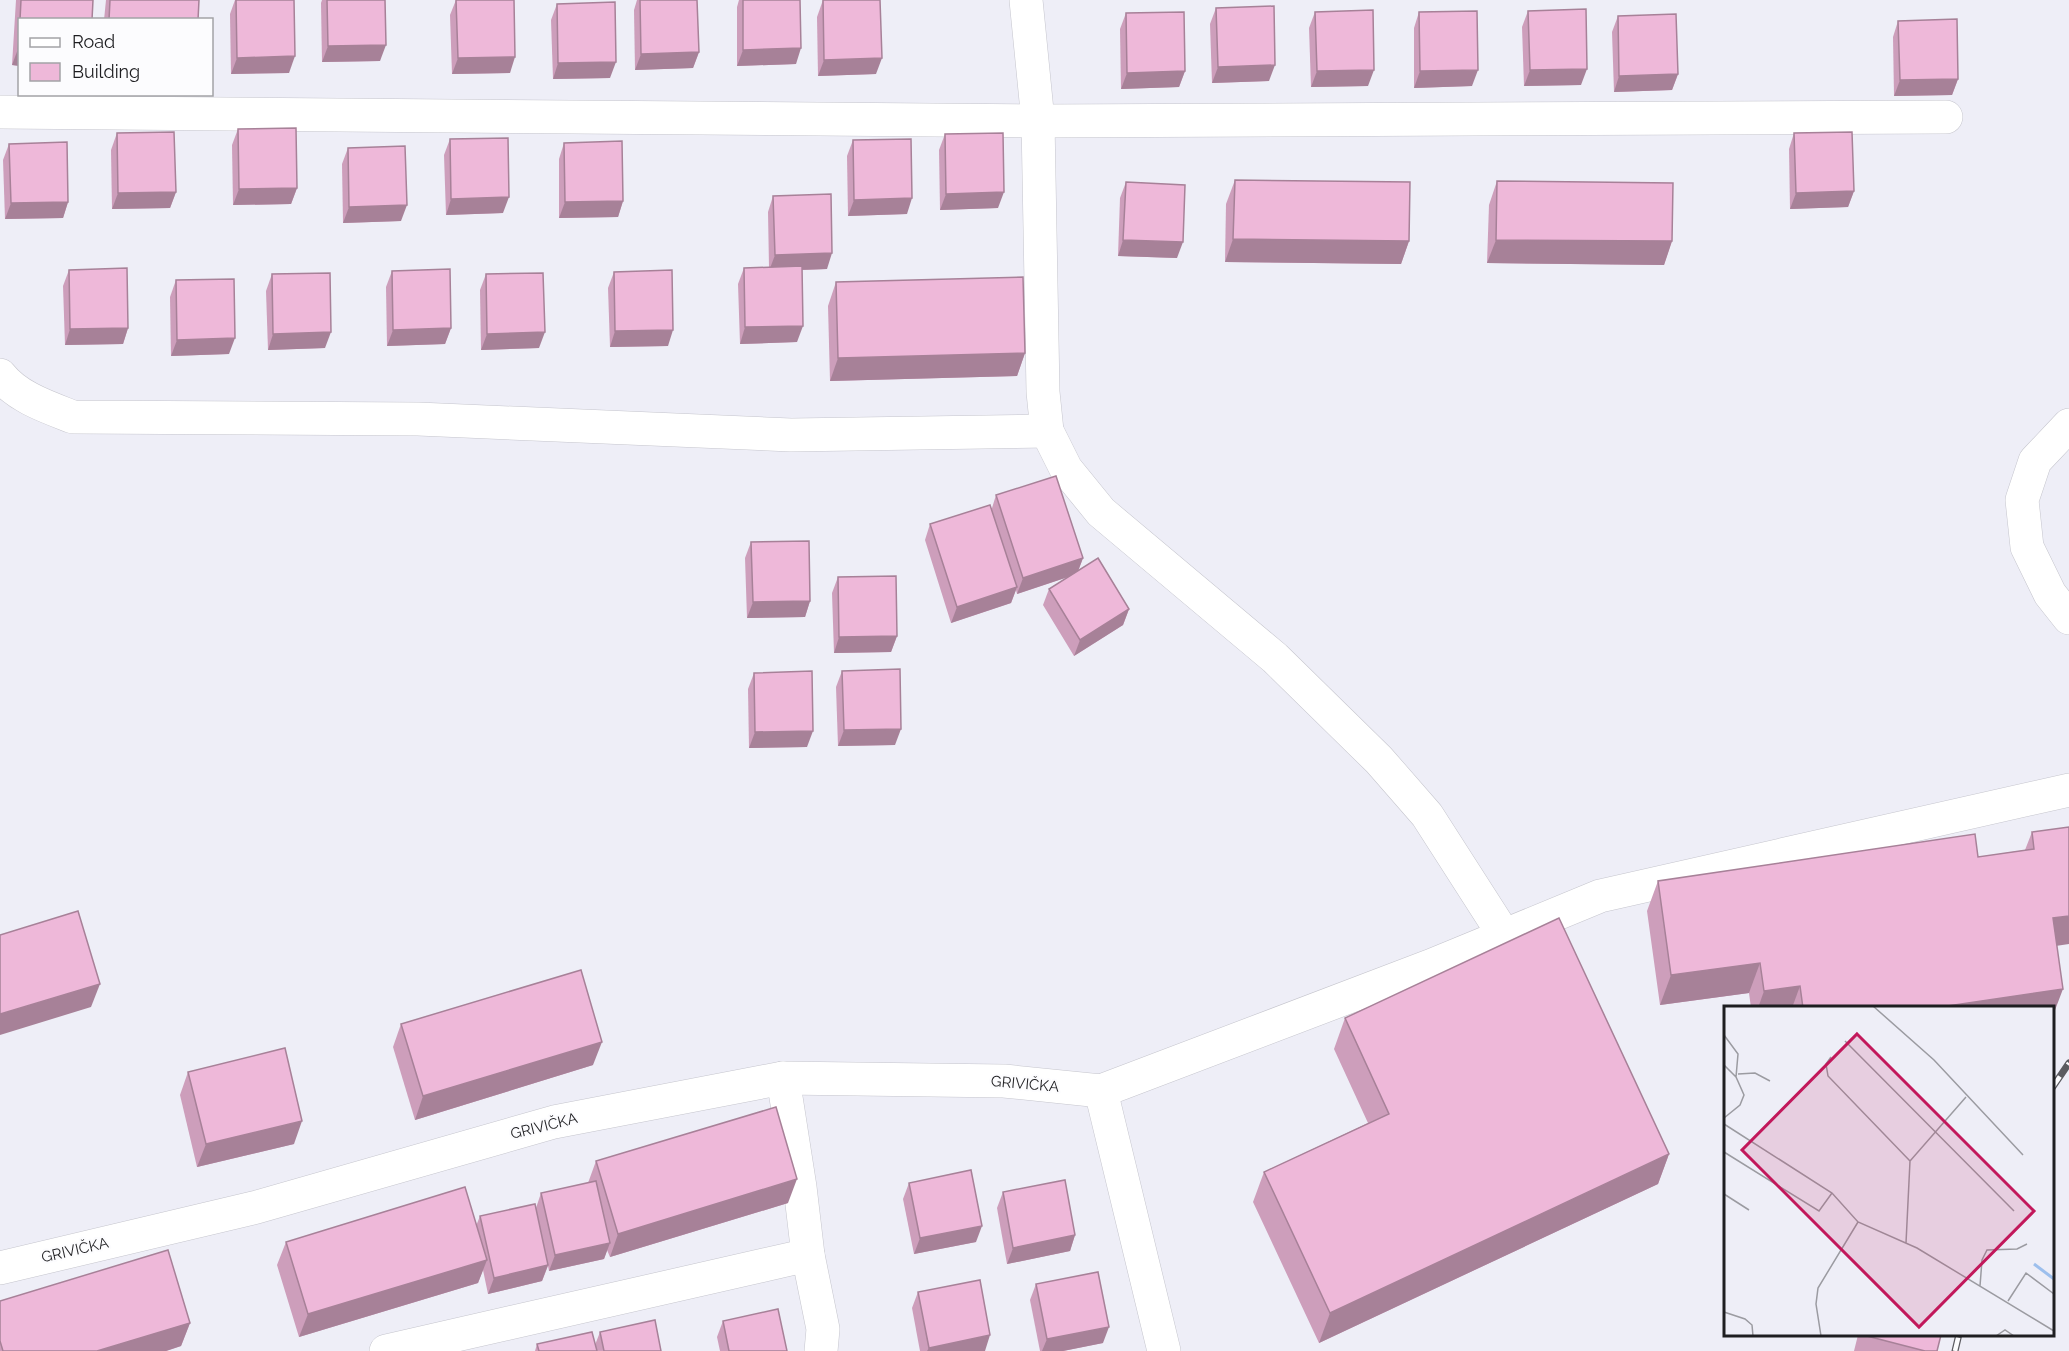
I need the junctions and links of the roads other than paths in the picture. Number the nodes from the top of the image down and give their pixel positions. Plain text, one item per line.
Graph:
1 (1026, 0) edge
2 (0, 112) edge
3 (1946, 117) dead end
4 (1038, 121) junction
5 (0, 375) edge
6 (2069, 425) edge
7 (1047, 431) junction
8 (2069, 618) edge
9 (2069, 790) edge
10 (1504, 935) junction
11 (783, 1078) junction
12 (1101, 1090) junction
13 (808, 1255) junction
14 (0, 1268) edge
15 (386, 1351) edge
16 (821, 1351) edge
17 (1164, 1351) edge

1 - 4 street
2 - 4 street
3 - 4 street
4 - 7 street
5 - 7 street
6 - 8 street
7 - 10 street
9 - 10 street
10 - 12 street
11 - 12 street, GRIVIČKA
11 - 13 street
11 - 14 street, GRIVIČKA
12 - 17 street
13 - 15 street
13 - 16 street

